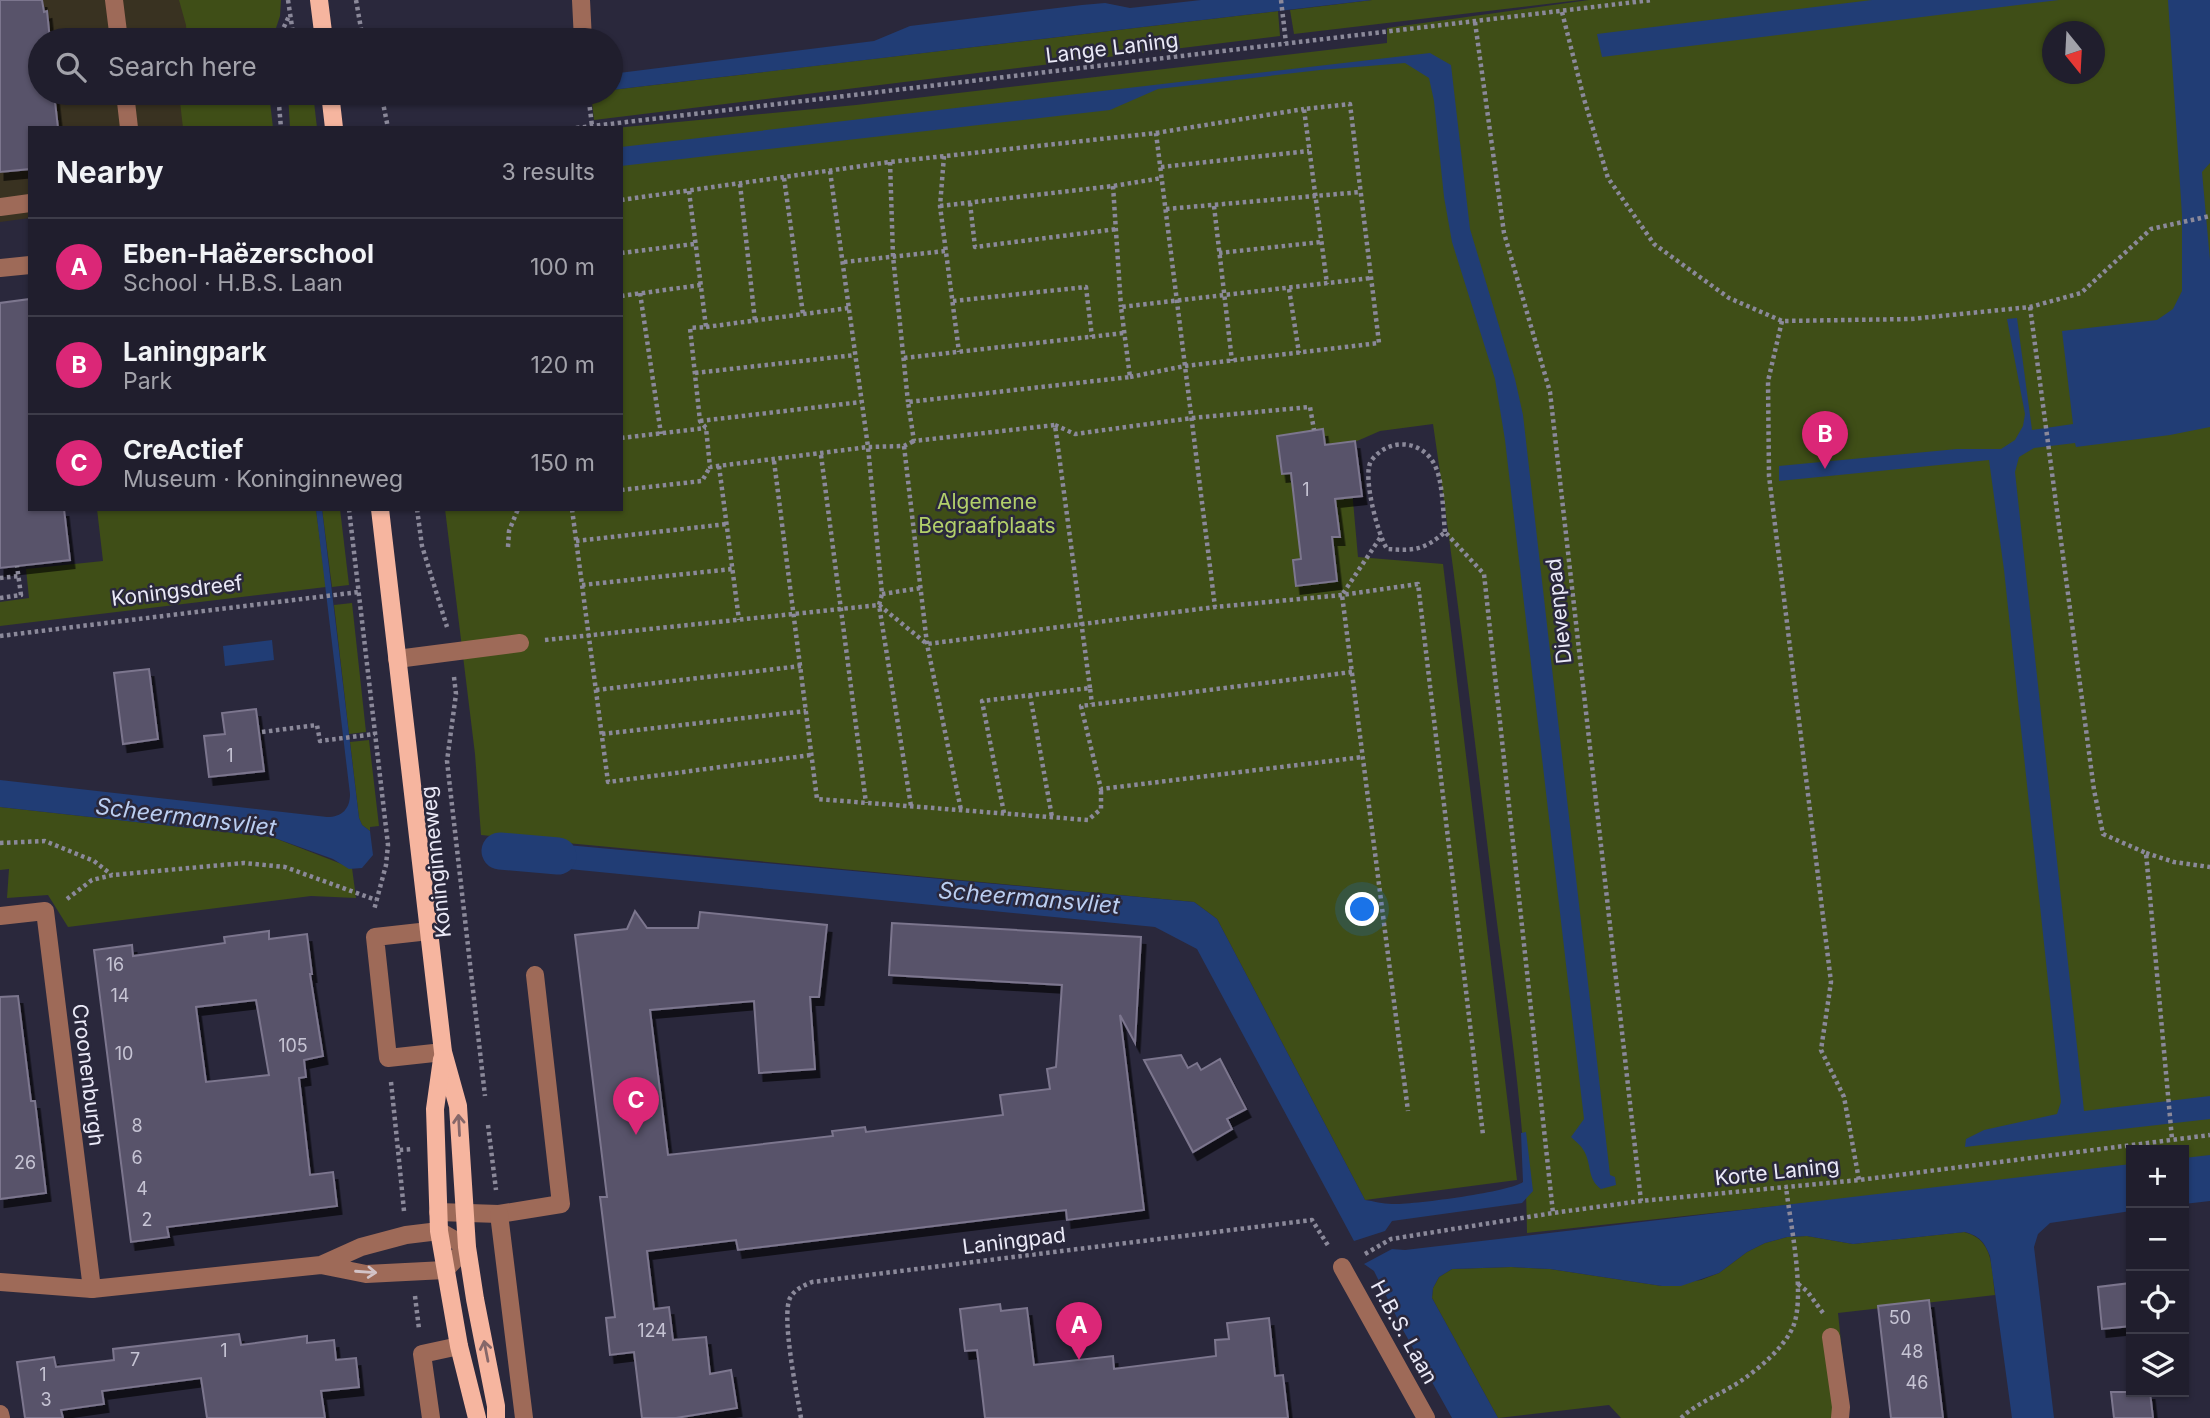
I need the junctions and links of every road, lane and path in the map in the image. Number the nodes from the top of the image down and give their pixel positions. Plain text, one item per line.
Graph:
1 (114, 0) edge
2 (288, 0) edge
3 (319, 0) edge
4 (356, 0) edge
5 (581, 0) edge
6 (1281, 0) edge
7 (1649, 0) edge
8 (1562, 11) junction
9 (290, 15) junction
10 (1475, 22) junction
11 (118, 28) edge
12 (284, 28) edge
13 (292, 28) edge
14 (322, 28) edge
15 (361, 28) edge
16 (582, 28) edge
17 (1286, 43) junction
18 (126, 105) edge
19 (279, 105) edge
20 (331, 105) edge
21 (383, 105) edge
22 (590, 105) edge
23 (1304, 109) junction
24 (129, 126) edge
25 (281, 126) edge
26 (334, 126) edge
27 (388, 126) edge
28 (592, 126) joint
29 (1156, 133) junction
30 (1309, 151) junction
31 (944, 156) junction
32 (890, 162) junction
33 (1161, 167) junction
34 (830, 171) junction
35 (1162, 177) junction
36 (784, 178) junction
37 (740, 184) junction
38 (1112, 186) junction
39 (689, 191) junction
40 (1361, 192) junction
41 (1315, 197) junction
42 (623, 200) edge
43 (28, 203) edge
44 (970, 203) junction
45 (0, 206) edge
46 (940, 206) junction
47 (1214, 206) junction
48 (1166, 209) junction
49 (2210, 216) edge
50 (1117, 229) junction
51 (1321, 242) junction
52 (694, 244) junction
53 (945, 251) junction
54 (623, 253) edge
55 (1219, 253) junction
56 (893, 256) junction
57 (844, 262) junction
58 (28, 265) edge
59 (0, 268) edge
60 (1371, 278) junction
61 (1327, 284) junction
62 (701, 285) junction
63 (1289, 289) junction
64 (640, 293) junction
65 (623, 296) edge
66 (1224, 296) junction
67 (1177, 299) junction
68 (953, 301) junction
69 (1121, 307) junction
70 (2030, 307) junction
71 (849, 308) junction
72 (803, 314) junction
73 (755, 321) junction
74 (1782, 321) junction
75 (706, 327) junction
76 (1124, 333) junction
77 (1092, 337) junction
78 (959, 352) junction
79 (1299, 353) junction
80 (855, 355) junction
81 (904, 358) junction
82 (1233, 361) junction
83 (1185, 366) junction
84 (695, 373) junction
85 (1130, 377) junction
86 (861, 402) junction
87 (908, 402) junction
88 (1192, 418) junction
89 (700, 421) junction
90 (1055, 425) junction
91 (706, 428) junction
92 (1314, 430) dead end
93 (661, 434) junction
94 (623, 438) edge
95 (914, 441) junction
96 (904, 446) junction
97 (868, 447) junction
98 (821, 455) junction
99 (774, 461) junction
100 (719, 466) junction
101 (710, 467) junction
102 (623, 490) edge
103 (349, 511) edge
104 (380, 511) edge
105 (417, 511) edge
106 (517, 511) edge
107 (572, 511) edge
108 (727, 524) junction
109 (1445, 532) junction
110 (1380, 538) junction
111 (576, 541) junction
112 (508, 547) dead end
113 (17, 566) dead end
114 (732, 569) junction
115 (19, 576) junction
116 (0, 578) edge
117 (582, 585) junction
118 (921, 588) junction
119 (359, 592) junction
120 (882, 594) junction
121 (1342, 595) junction
122 (0, 598) edge
123 (879, 605) junction
124 (1215, 607) junction
125 (840, 610) junction
126 (795, 615) junction
127 (739, 620) junction
128 (1083, 624) junction
129 (589, 635) junction
130 (0, 636) edge
131 (520, 643) joint
132 (927, 644) junction
133 (451, 653) junction
134 (397, 659) junction
135 (801, 666) junction
136 (1352, 672) junction
137 (1090, 688) junction
138 (596, 690) junction
139 (1030, 695) junction
140 (1092, 704) junction
141 (806, 711) junction
142 (262, 732) dead end
143 (375, 734) junction
144 (602, 734) junction
145 (811, 755) junction
146 (1363, 757) junction
147 (1101, 789) junction
148 (866, 803) junction
149 (911, 806) junction
150 (961, 810) junction
151 (1004, 813) junction
152 (1052, 817) junction
153 (0, 843) edge
154 (2146, 853) junction
155 (2210, 867) edge
156 (113, 875) junction
157 (376, 900) junction
158 (45, 911) junction
159 (0, 916) edge
160 (429, 931) junction
161 (376, 937) junction
162 (535, 975) dead end
163 (443, 1052) junction
164 (388, 1058) junction
165 (486, 1108) dead end
166 (1408, 1111) dead end
167 (488, 1122) dead end
168 (1483, 1135) dead end
169 (2210, 1135) edge
170 (2172, 1139) junction
171 (398, 1150) dead end
172 (1858, 1180) junction
173 (1786, 1187) junction
174 (1641, 1201) junction
175 (438, 1212) junction
176 (1553, 1213) junction
177 (464, 1214) junction
178 (499, 1214) junction
179 (439, 1231) junction
180 (467, 1247) junction
181 (1362, 1255) dead end
182 (321, 1265) junction
183 (1342, 1267) joint
184 (445, 1270) junction
185 (0, 1282) edge
186 (1798, 1284) junction
187 (92, 1289) junction
188 (1831, 1337) joint
189 (459, 1346) junction
190 (430, 1418) edge
191 (477, 1418) edge
192 (496, 1418) edge
193 (524, 1418) edge
194 (801, 1418) edge
195 (1426, 1418) edge
196 (1681, 1418) edge
197 (1840, 1418) edge

1 - 11 street
2 - 9 path
3 - 14 main road
4 - 15 path
5 - 16 street
6 - 17 path
7 - 8 path, Lange Laning
8 - 10 path, Lange Laning
8 - 74 path
9 - 12 path
9 - 13 path
10 - 17 path, Lange Laning
10 - 174 path, Dievenpad
17 - 28 path, Lange Laning
18 - 24 street
19 - 25 path
20 - 26 main road
21 - 27 path
22 - 28 path
23 - 29 path
23 - 30 path
23 - 40 path
29 - 31 path
29 - 33 path
30 - 33 path
30 - 41 path
31 - 32 path
31 - 46 path
32 - 34 path
32 - 56 path
33 - 35 path
34 - 36 path
34 - 57 path
35 - 38 path
35 - 48 path
36 - 37 path
36 - 72 path
37 - 39 path
37 - 73 path
38 - 44 path
38 - 50 path
39 - 42 path
39 - 52 path
40 - 41 path
40 - 60 path
41 - 47 path
41 - 51 path
43 - 45 street
44 - 46 path
44 - 50 path
46 - 53 path
47 - 48 path
47 - 55 path
48 - 67 path
49 - 70 path
50 - 69 path
51 - 55 path
51 - 61 path
52 - 54 path
52 - 62 path
53 - 56 path
53 - 68 path
55 - 66 path
56 - 57 path
56 - 81 path
57 - 71 path
58 - 59 street
60 - 61 path
60 - 79 path
61 - 63 path
62 - 64 path
62 - 75 path
63 - 66 path
63 - 79 path
64 - 65 path
64 - 93 path
66 - 67 path
66 - 82 path
67 - 69 path
67 - 83 path
68 - 77 path
68 - 78 path
69 - 76 path
70 - 74 path
70 - 154 path
71 - 72 path
71 - 80 path
72 - 73 path
73 - 75 path
74 - 172 path
75 - 84 path
76 - 77 path
76 - 85 path
77 - 78 path
78 - 81 path
79 - 82 path
80 - 84 path
80 - 86 path
81 - 87 path
82 - 83 path
83 - 85 path
83 - 88 path
84 - 89 path
85 - 87 path
86 - 89 path
86 - 97 path
87 - 95 path
88 - 90 path
88 - 92 path
88 - 124 path
89 - 91 path
90 - 95 path
90 - 128 path
91 - 93 path
91 - 101 path
93 - 94 path
95 - 96 path
96 - 97 path
96 - 118 path
97 - 98 path
97 - 120 path
98 - 99 path
98 - 125 path
99 - 100 path
99 - 126 path
100 - 101 path
100 - 108 path
101 - 102 path
103 - 119 path
104 - 134 main road, Koninginneweg
105 - 133 path, Koninginneweg
106 - 112 path
107 - 111 path
108 - 111 path
108 - 114 path
109 - 110 path
109 - 110 path
109 - 176 path
110 - 121 path
111 - 117 path
113 - 115 path
114 - 117 path
114 - 127 path
115 - 116 path
115 - 122 path
117 - 129 path
118 - 120 path
118 - 132 path
119 - 130 path, Koningsdreef
119 - 143 path
120 - 123 path
121 - 124 path
121 - 136 path
121 - 168 path
123 - 125 path
123 - 132 path
123 - 149 path
124 - 128 path
125 - 126 path
125 - 148 path
126 - 127 path
126 - 135 path
127 - 129 path
128 - 132 path
128 - 137 path
129 - 131 path
129 - 138 path
131 - 133 street
132 - 150 path
133 - 134 street
133 - 165 path, Koninginneweg
134 - 160 main road, Koninginneweg
135 - 138 path
135 - 141 path
136 - 140 path
136 - 146 path
137 - 139 path
137 - 140 path
138 - 144 path
139 - 151 path
139 - 152 path
140 - 147 path
141 - 144 path
141 - 145 path
142 - 143 path
143 - 157 path
144 - 145 path
145 - 148 path
146 - 147 path
146 - 166 path
147 - 152 path
148 - 149 path
149 - 150 path
150 - 151 path
151 - 152 path
153 - 156 path
154 - 155 path
154 - 170 path
156 - 157 path
156 - 158 path
157 - 161 path
158 - 159 street
158 - 187 street, Croonenburgh
160 - 161 street, Koninginneweg
160 - 163 main road, Koninginneweg
161 - 164 street
162 - 178 street
163 - 164 street
163 - 175 main road, Koninginneweg
177 -> 163 main road, Koninginneweg
164 - 171 path
167 - 178 path
169 - 170 path, Korte Laning
170 - 172 path, Korte Laning
172 - 173 path, Korte Laning
173 - 174 path, Korte Laning
173 - 186 path
174 - 176 path, Korte Laning
175 - 177 street
175 - 179 main road, Koninginneweg
176 - 181 path, Korte Laning
177 - 178 street
177 - 180 main road, Koninginneweg
178 - 193 street
179 - 180 street
179 - 182 street
179 - 184 main road, Koninginneweg
180 - 184 street
192 -> 180 main road, Koninginneweg
182 -> 184 street
182 - 187 street
183 - 194 path, Laningpad
183 - 195 street, H.B.S. Laan
184 - 189 main road, Koninginneweg
185 - 187 street
186 - 188 path
186 - 196 path
188 - 197 street
189 - 190 street
189 - 191 main road, Koninginneweg

